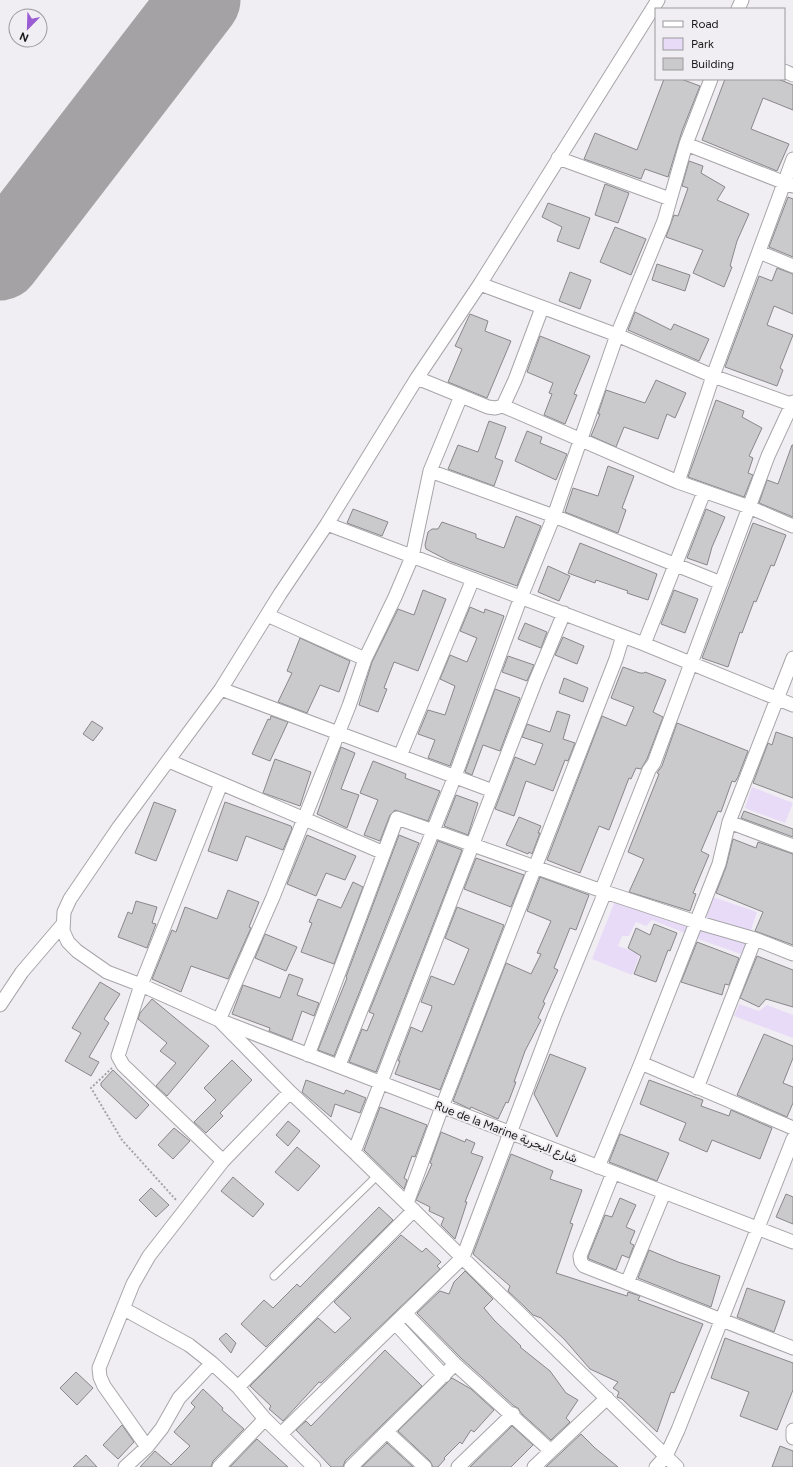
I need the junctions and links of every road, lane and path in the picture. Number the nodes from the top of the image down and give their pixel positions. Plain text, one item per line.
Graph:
1 (653, 16) edge
2 (711, 80) edge
3 (686, 144) junction
4 (558, 158) junction
5 (793, 159) edge
6 (789, 184) edge
7 (670, 199) junction
8 (759, 252) junction
9 (793, 266) edge
10 (480, 284) junction
11 (542, 308) junction
12 (616, 335) junction
13 (713, 376) junction
14 (417, 378) junction
15 (461, 396) junction
16 (793, 404) edge
17 (503, 406) junction
18 (580, 440) junction
19 (430, 470) junction
20 (678, 482) junction
21 (704, 492) junction
22 (749, 507) junction
23 (554, 516) junction
24 (327, 524) junction
25 (793, 526) edge
26 (412, 557) junction
27 (676, 564) junction
28 (473, 579) junction
29 (721, 583) junction
30 (521, 597) junction
31 (564, 613) junction
32 (267, 615) junction
33 (623, 636) junction
34 (644, 644) junction
35 (793, 658) edge
36 (365, 659) junction
37 (690, 664) junction
38 (221, 689) junction
39 (778, 700) junction
40 (793, 705) edge
41 (338, 734) junction
42 (400, 756) junction
43 (169, 761) junction
44 (455, 776) junction
45 (221, 784) junction
46 (494, 791) junction
47 (304, 820) junction
48 (729, 822) junction
49 (433, 832) junction
50 (792, 843) edge
51 (473, 844) junction
52 (384, 853) junction
53 (534, 867) junction
54 (605, 892) junction
55 (696, 922) junction
56 (63, 924) junction
57 (755, 939) junction
58 (793, 954) edge
59 (141, 985) junction
60 (0, 1005) edge
61 (219, 1020) junction
62 (308, 1055) junction
63 (119, 1061) junction
64 (641, 1063) junction
65 (339, 1065) junction
66 (382, 1084) junction
67 (697, 1088) junction
68 (290, 1092) junction
69 (442, 1107) junction
70 (793, 1128) edge
71 (510, 1133) junction
72 (793, 1139) edge
73 (354, 1152) junction
74 (223, 1161) junction
75 (598, 1167) junction
76 (613, 1173) junction
77 (378, 1175) junction
78 (664, 1193) junction
79 (410, 1207) junction
80 (184, 1210) junction
81 (758, 1230) junction
82 (793, 1242) edge
83 (463, 1257) junction
84 (274, 1276) dead end
85 (627, 1283) junction
86 (124, 1309) junction
87 (406, 1314) junction
88 (720, 1320) junction
89 (396, 1324) junction
90 (793, 1348) edge
91 (212, 1363) junction
92 (455, 1364) junction
93 (444, 1376) junction
94 (238, 1387) junction
95 (607, 1398) junction
96 (513, 1414) junction
97 (265, 1419) junction
98 (793, 1430) edge
99 (387, 1432) junction
100 (281, 1434) junction
101 (793, 1438) edge
102 (147, 1447) junction
103 (551, 1451) junction
104 (666, 1456) junction
105 (125, 1467) edge
106 (219, 1467) edge
107 (314, 1467) edge
108 (351, 1467) edge
109 (425, 1467) edge
110 (458, 1467) edge
111 (534, 1467) edge
112 (656, 1467) edge
113 (677, 1467) edge

1 - 4 street
2 - 3 street
3 - 6 street
3 - 7 street
4 - 7 street
4 - 10 street
5 - 6 street
6 - 8 street
7 - 12 street
8 - 9 street
8 - 13 street
10 - 11 street
10 - 14 street
11 - 12 street
11 - 17 street
12 - 13 street
12 - 18 street
13 - 16 street
13 - 20 street
14 - 15 street
14 - 24 street
15 - 17 street
15 - 19 street
16 - 22 street
17 - 18 street
18 - 20 street
18 - 23 street
19 - 23 street
19 - 26 street
20 - 21 street
21 - 22 street
21 - 27 street
22 - 25 street
22 - 29 street
23 - 27 street
23 - 30 street
24 - 26 street
24 - 32 street
26 - 28 street
26 - 36 street
27 - 29 street
27 - 34 street
28 - 30 street
28 - 42 street
29 - 37 street
30 - 31 street
30 - 44 street
31 - 33 street
31 - 46 street
32 - 36 street
32 - 38 street
33 - 34 street
33 - 53 street
34 - 37 street
35 - 39 street
36 - 41 street
37 - 39 street
37 - 54 street
38 - 41 street
38 - 43 street
39 - 40 street
39 - 48 street
41 - 42 street
41 - 47 street
42 - 44 street
43 - 45 street
43 - 56 street
44 - 46 street
44 - 49 street
45 - 47 street
45 - 59 street
46 - 51 street
47 - 52 street
47 - 61 street
48 - 50 street
48 - 55 street
49 - 51 street
49 - 52 street
49 - 65 street
51 - 53 street
51 - 66 street
52 - 62 street
53 - 54 street
53 - 69 street
54 - 55 street
54 - 71 street
55 - 57 street
55 - 64 street
56 - 59 street, Rue de la Marine شارع البحرية
56 - 60 street
57 - 58 street
57 - 67 street
59 - 61 street, Rue de la Marine شارع البحرية
59 - 63 street
61 - 62 street, Rue de la Marine شارع البحرية
61 - 68 street
62 - 65 street, Rue de la Marine شارع البحرية
63 - 74 street
63 - 80 path
64 - 67 street
64 - 75 street
65 - 66 street, Rue de la Marine شارع البحرية
66 - 69 street, Rue de la Marine شارع البحرية
66 - 73 street
67 - 70 street
68 - 73 street
68 - 74 street
69 - 71 street, Rue de la Marine شارع البحرية
69 - 79 street
71 - 75 street, Rue de la Marine شارع البحرية
71 - 83 street
72 - 81 street
73 - 77 street
74 - 80 street
75 - 76 street, Rue de la Marine شارع البحرية
76 - 78 street, Rue de la Marine شارع البحرية
76 - 85 street
77 - 79 street
77 - 84 lane
78 - 81 street, Rue de la Marine شارع البحرية
78 - 85 street
79 - 83 street
79 - 94 street
80 - 86 street
81 - 82 street, Rue de la Marine شارع البحرية
81 - 88 street
83 - 87 street
83 - 95 street
85 - 88 street
86 - 91 street
86 - 102 street
87 - 89 street
87 - 92 street
88 - 90 street
88 - 104 street
89 - 93 street
89 - 100 street
91 - 94 street
91 - 102 street
92 - 93 street
92 - 96 street
93 - 99 street
94 - 97 street
95 - 103 street
95 - 104 street
96 - 103 street
96 - 110 street
97 - 100 street
97 - 106 street
98 - 101 street
99 - 108 street
99 - 109 street
100 - 107 street
102 - 105 street
103 - 111 street
104 - 112 street
104 - 113 street

